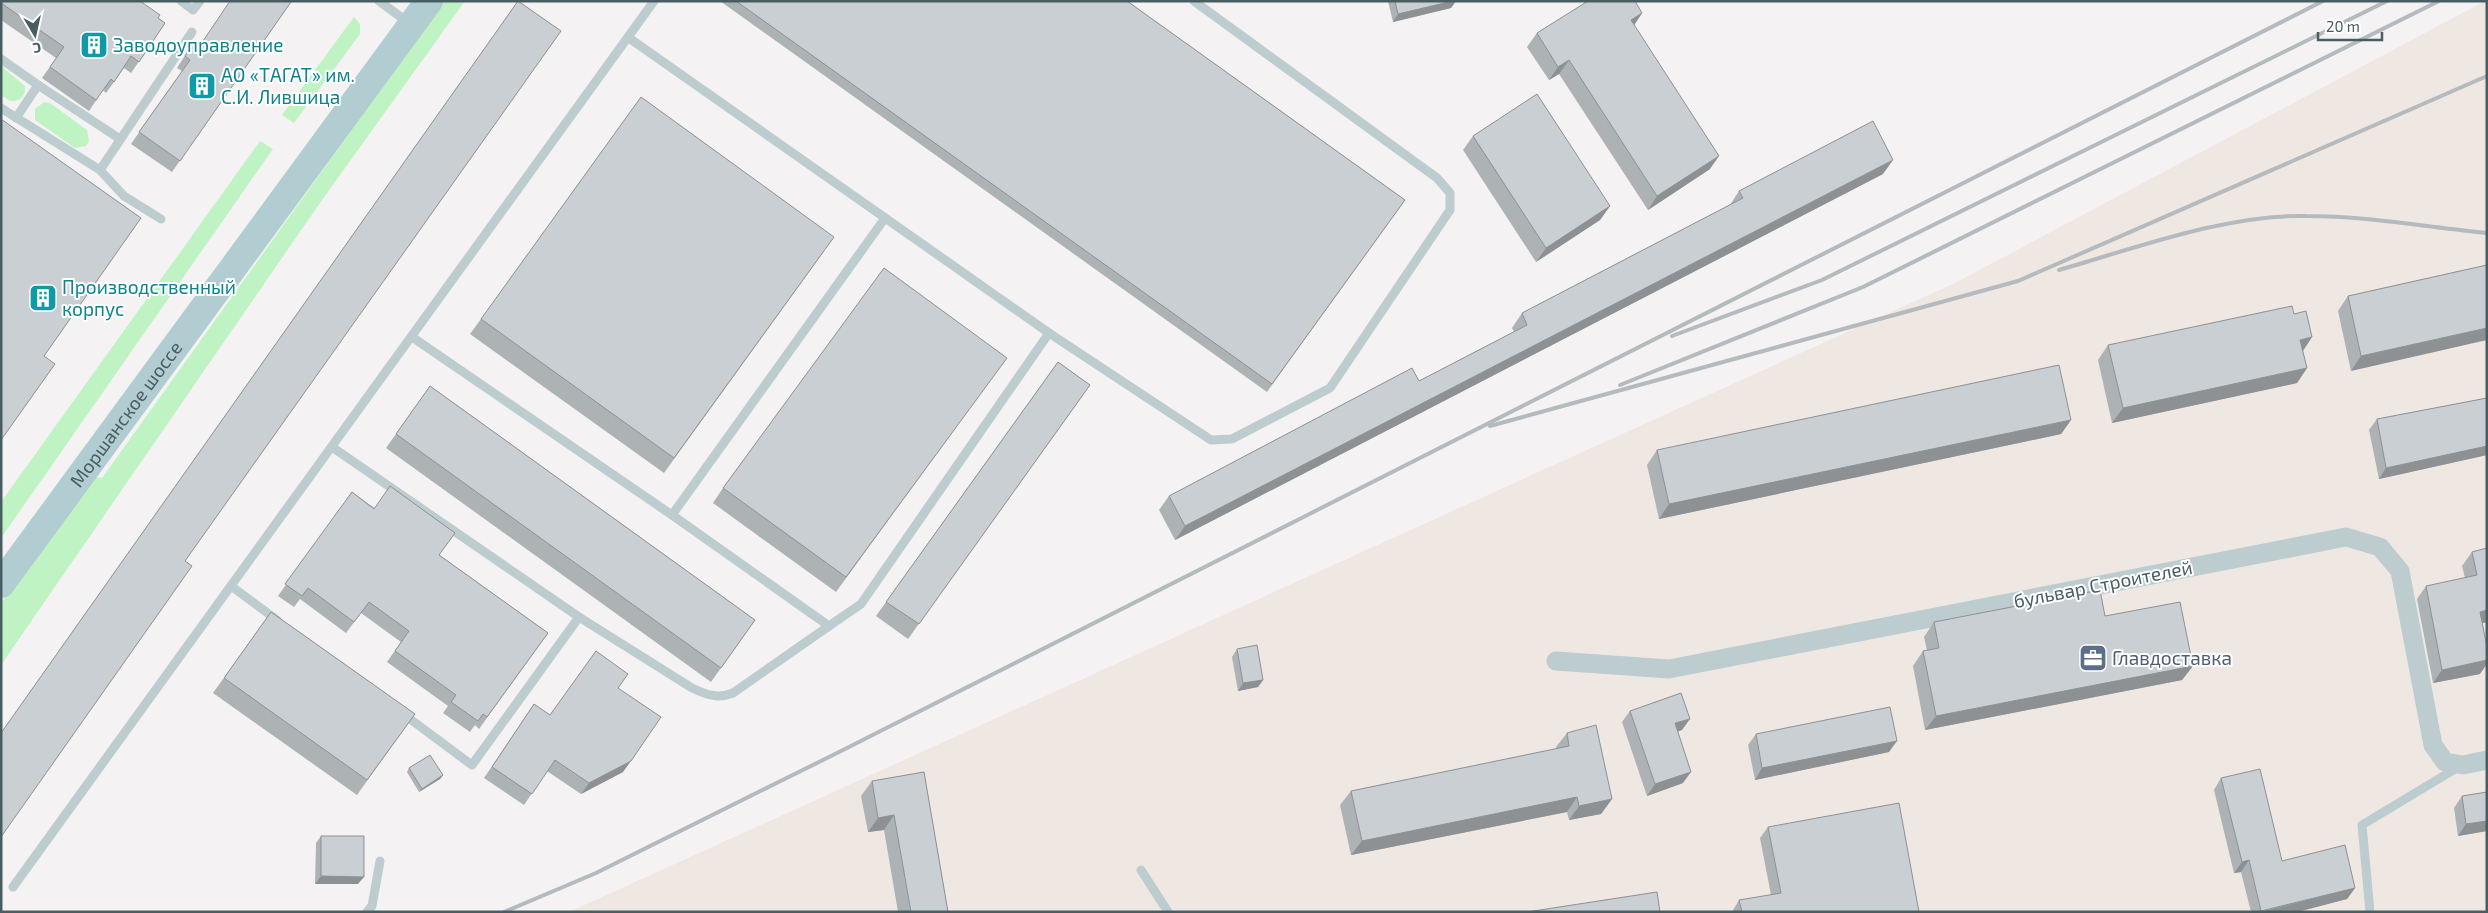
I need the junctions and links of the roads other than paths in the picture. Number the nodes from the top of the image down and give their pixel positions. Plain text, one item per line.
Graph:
1 (182, 1) edge
2 (200, 1) edge
3 (379, 1) edge
4 (429, 1) edge
5 (654, 1) edge
6 (1194, 1) edge
7 (413, 26) junction
8 (192, 32) dead end
9 (629, 38) junction
10 (1, 58) edge
11 (38, 85) junction
12 (1, 108) edge
13 (16, 118) junction
14 (120, 138) junction
15 (100, 170) junction
16 (885, 218) junction
17 (161, 219) dead end
18 (1049, 333) junction
19 (412, 338) junction
20 (332, 447) junction
21 (672, 515) junction
22 (1, 584) edge
23 (231, 586) junction
24 (579, 617) junction
25 (829, 626) junction
26 (287, 628) edge
27 (1556, 661) dead end
28 (392, 705) edge
29 (2487, 760) edge
30 (2463, 765) junction
31 (380, 861) dead end
32 (1141, 870) dead end
33 (13, 887) dead end
34 (367, 912) edge
35 (1168, 912) edge
36 (2370, 912) edge

1 - 2 lane
3 - 7 lane
4 - 7 main road, Моршанское шоссе
5 - 9 lane
6 - 18 lane
7 - 22 main road, Моршанское шоссе
8 - 14 lane
9 - 16 lane
9 - 19 lane
10 - 11 lane
11 - 13 lane
11 - 14 lane
12 - 13 lane
13 - 15 lane
14 - 15 lane
15 - 17 lane
16 - 18 lane
16 - 21 lane
18 - 25 lane
19 - 20 lane
19 - 21 lane
20 - 23 lane
20 - 24 lane
21 - 25 lane
23 - 26 lane
23 - 33 lane
24 - 25 lane
24 - 28 lane
27 - 30 street, бульвар Строителей
29 - 30 street
30 - 36 lane
31 - 34 lane
32 - 35 lane

